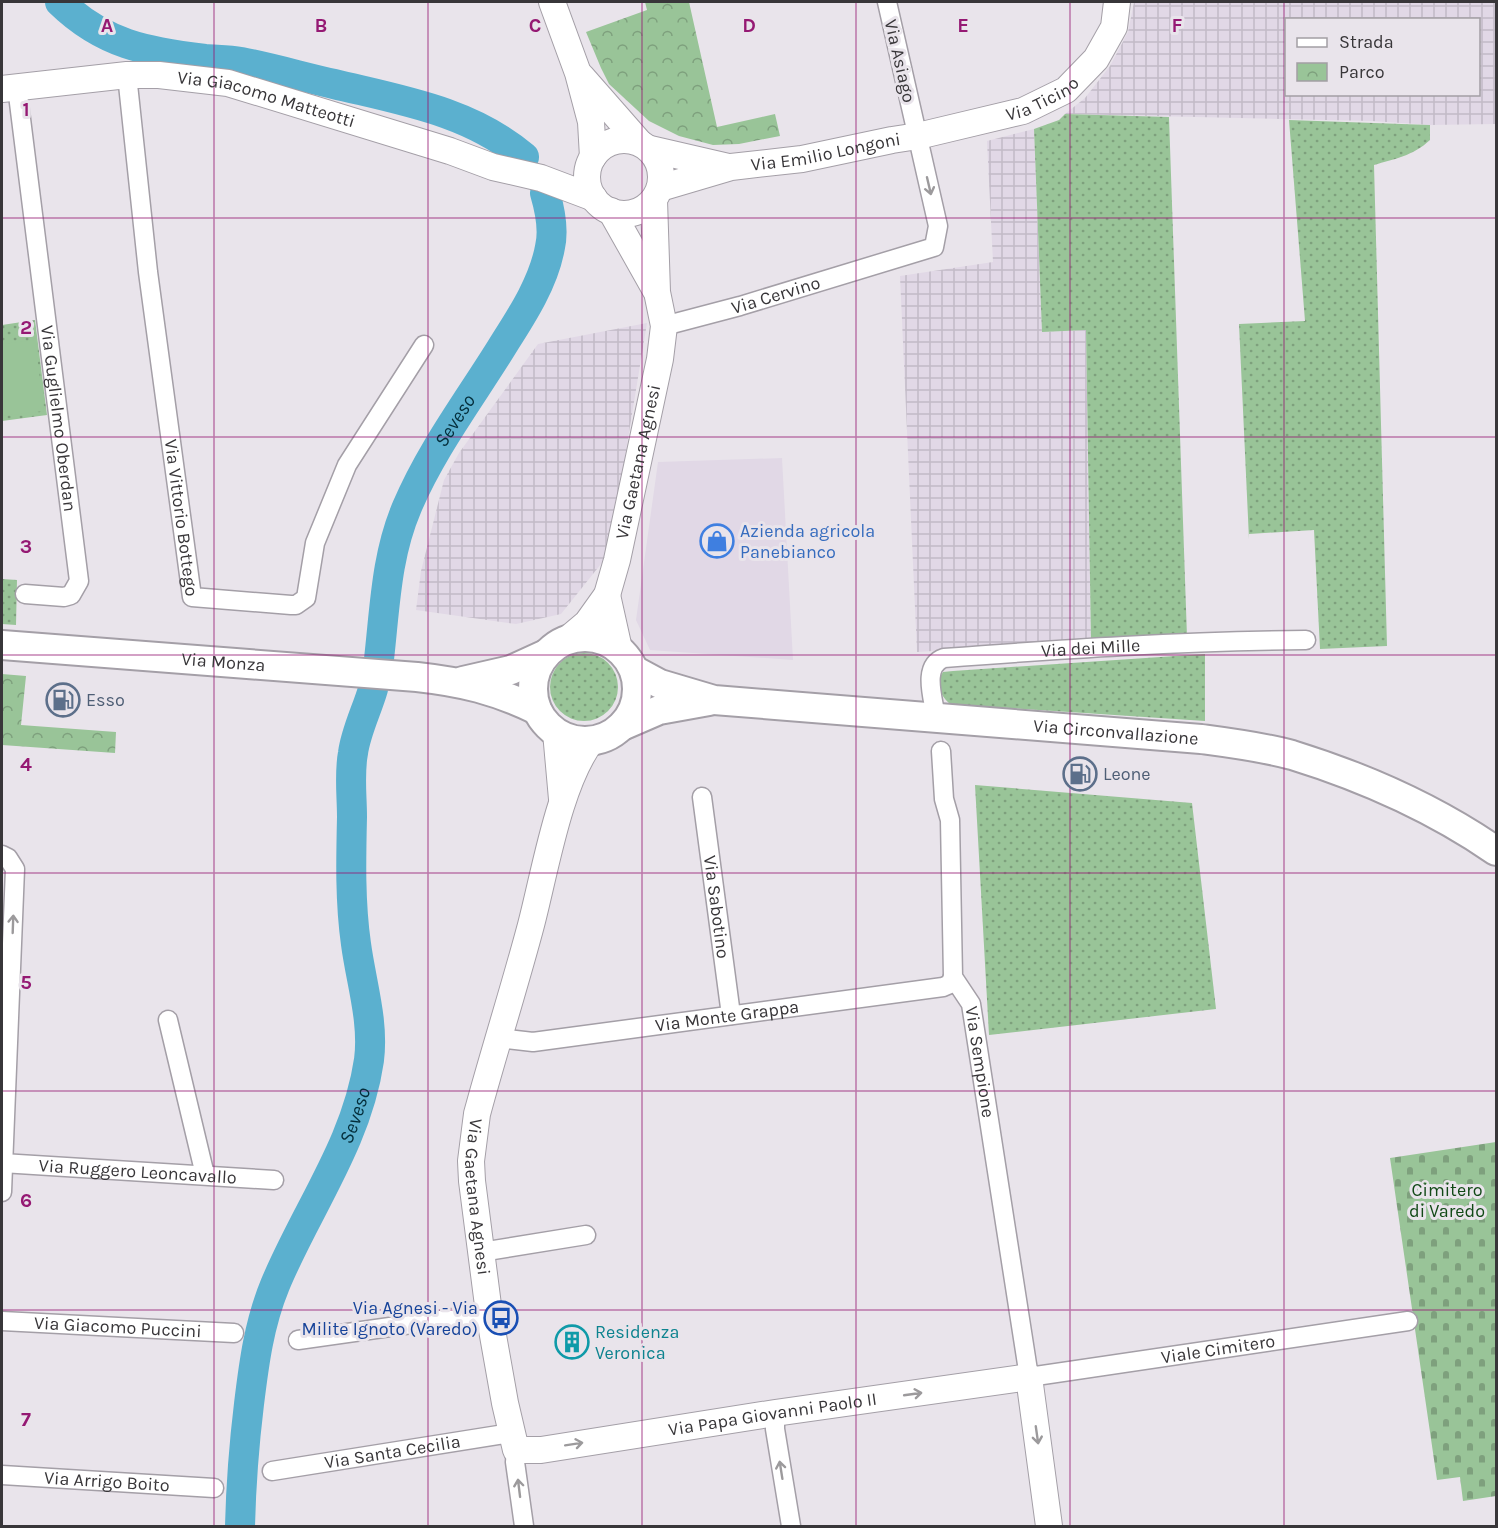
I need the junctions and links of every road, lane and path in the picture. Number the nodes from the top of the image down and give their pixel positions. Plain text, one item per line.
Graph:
1 (552, 2) edge
2 (887, 2) edge
3 (1118, 2) edge
4 (578, 73) junction
5 (127, 75) junction
6 (9, 88) edge
7 (918, 136) junction
8 (644, 146) junction
9 (590, 163) junction
10 (731, 167) junction
11 (554, 178) junction
12 (657, 194) junction
13 (602, 205) junction
14 (886, 260) joint
15 (657, 292) junction
16 (664, 326) junction
17 (424, 345) dead end
18 (25, 594) dead end
19 (607, 595) junction
20 (1306, 640) dead end
21 (2, 645) edge
22 (557, 646) junction
23 (626, 660) junction
24 (458, 682) junction
25 (714, 700) junction
26 (537, 710) junction
27 (936, 718) junction
28 (622, 726) junction
29 (556, 732) junction
30 (592, 740) junction
31 (941, 751) dead end
32 (702, 797) dead end
33 (562, 802) junction
34 (1497, 851) edge
35 (2, 855) edge
36 (953, 977) junction
37 (731, 1015) junction
38 (168, 1020) dead end
39 (498, 1038) junction
40 (2, 1163) edge
41 (205, 1175) junction
42 (274, 1180) dead end
43 (2, 1192) edge
44 (586, 1235) dead end
45 (481, 1252) junction
46 (489, 1313) junction
47 (1408, 1321) dead end
48 (2, 1322) edge
49 (234, 1333) dead end
50 (298, 1340) dead end
51 (1029, 1377) junction
52 (775, 1413) junction
53 (514, 1441) junction
54 (272, 1471) dead end
55 (2, 1475) edge
56 (214, 1488) dead end
57 (524, 1527) edge
58 (791, 1527) edge
59 (1049, 1527) edge

1 - 4 street
2 - 7 street, Via Asiago
3 - 7 street, Via Ticino
4 - 8 street
4 - 9 street
5 - 6 street, Via Giacomo Matteotti
5 - 11 street, Via Giacomo Matteotti
5 - 17 street, Via Vittorio Bottego
6 - 18 street, Via Guglielmo Oberdan
7 - 10 street, Via Emilio Longoni
7 -> 14 street, Via Asiago
8 - 9 street
8 - 10 street, Via Emilio Longoni
8 - 12 street
9 - 11 street, Via Giacomo Matteotti
9 - 13 street
10 - 12 street, Via Emilio Longoni
11 - 13 street, Via Giacomo Matteotti
12 - 13 street
12 - 15 street
13 - 15 street
14 - 16 street, Via Cervino
15 - 16 street, Via Gaetana Agnesi
16 - 19 street, Via Gaetana Agnesi
19 - 22 street, Via Gaetana Agnesi
19 - 23 street, Via Gaetana Agnesi
20 - 27 street, Via dei Mille
21 - 24 main road, Via Monza
22 - 23 main road
22 - 24 main road
22 - 26 main road
23 - 25 main road, Via Circonvallazione
23 - 28 main road
24 - 26 main road
25 - 27 main road, Via Circonvallazione
25 - 28 main road, Via Circonvallazione
26 - 29 main road
27 - 34 main road, Via Circonvallazione
28 - 30 main road
29 - 30 main road
29 - 33 street, Via Gaetana Agnesi
30 - 33 street, Via Gaetana Agnesi
31 - 36 street
32 - 37 street, Via Sabotino
33 - 39 street, Via Gaetana Agnesi
40 -> 35 street
36 - 37 street, Via Monte Grappa
36 - 51 street, Via Sempione
37 - 39 street, Via Monte Grappa
38 - 41 street
39 - 45 street, Via Gaetana Agnesi
40 - 41 street, Via Ruggero Leoncavallo
40 - 43 street
41 - 42 street, Via Ruggero Leoncavallo
44 - 45 street
45 - 46 street, Via Gaetana Agnesi
46 - 50 street
46 - 53 street, Via Gaetana Agnesi
47 - 51 street, Viale Cimitero
48 - 49 street, Via Giacomo Puccini
52 -> 51 street, Via Papa Giovanni Paolo II
51 -> 59 street
53 -> 52 street, Via Papa Giovanni Paolo II
58 -> 52 street
53 - 54 street, Via Santa Cecilia
57 -> 53 street, Via Gaetana Agnesi
55 - 56 street, Via Arrigo Boito

